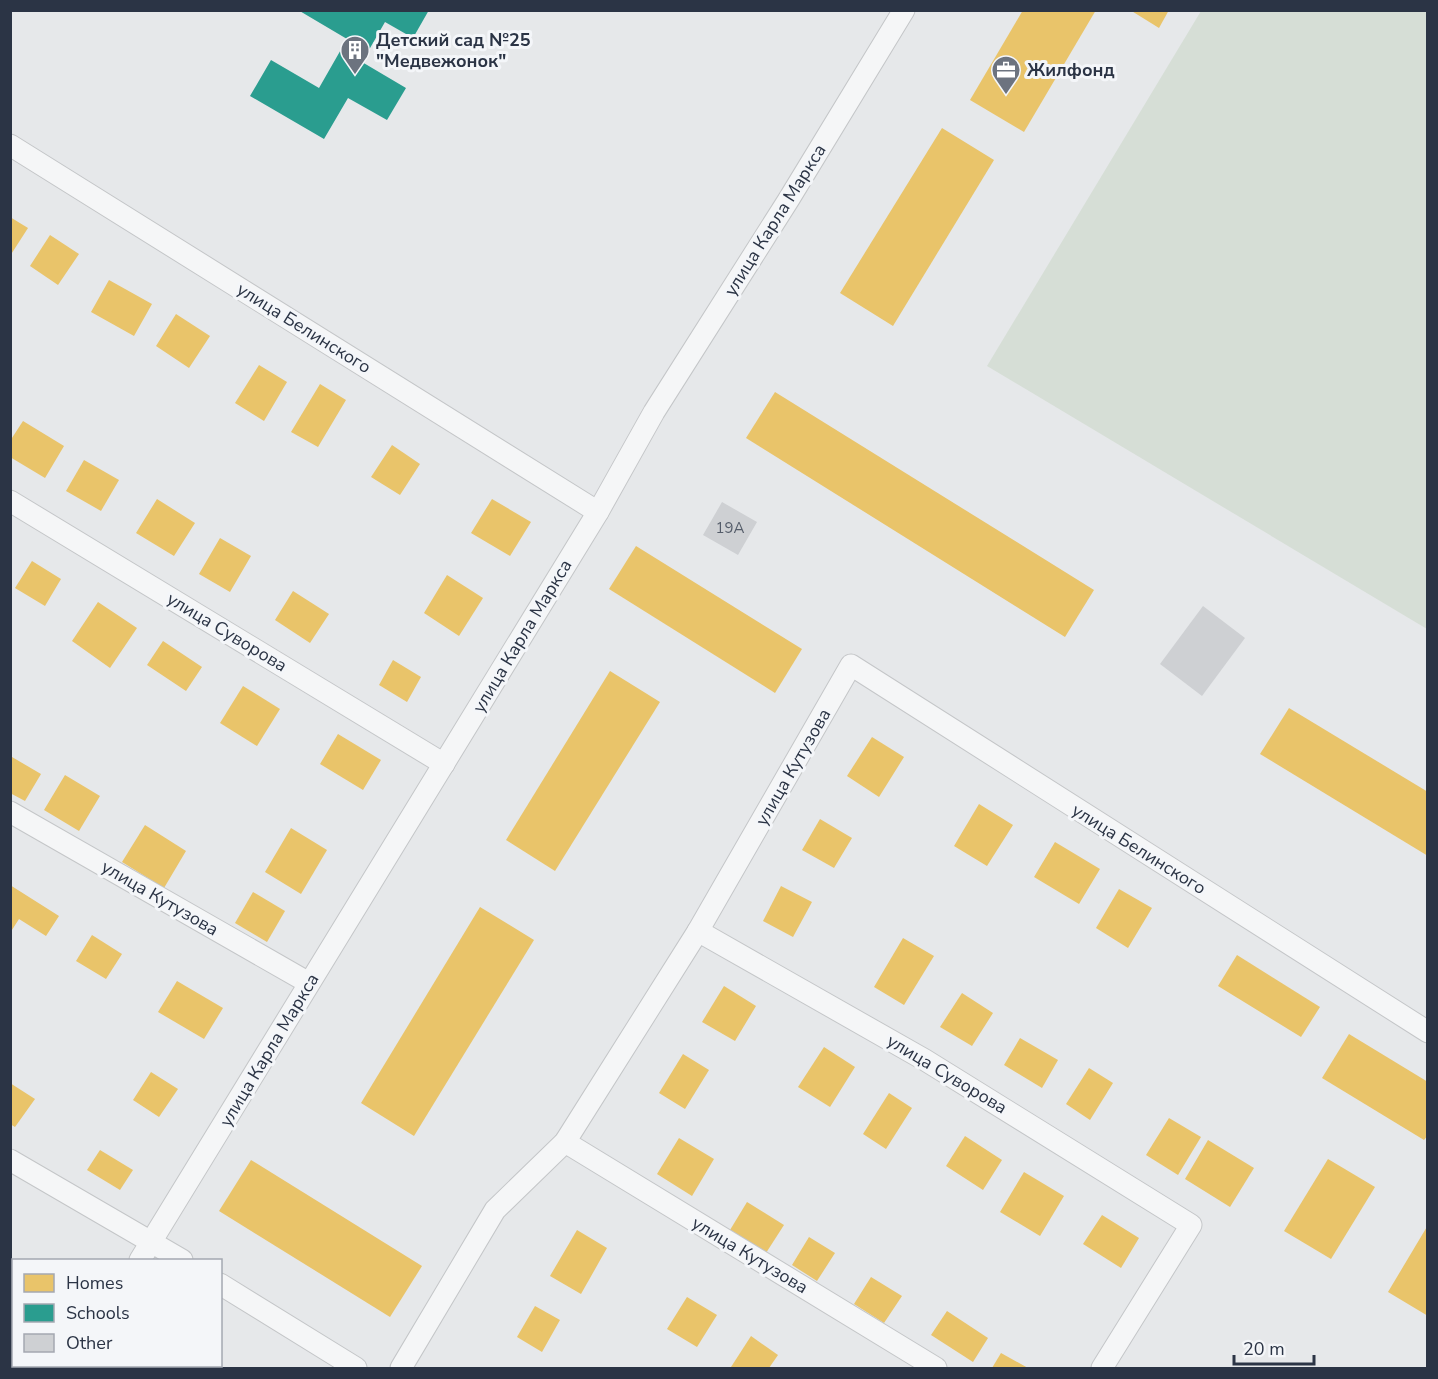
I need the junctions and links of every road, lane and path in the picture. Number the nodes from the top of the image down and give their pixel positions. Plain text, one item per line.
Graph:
1 (904, 10) edge
2 (10, 145) edge
3 (10, 501) edge
4 (598, 512) junction
5 (851, 665) joint
6 (444, 764) junction
7 (10, 812) edge
8 (698, 932) junction
9 (309, 984) junction
10 (1428, 1032) edge
11 (565, 1142) junction
12 (10, 1160) edge
13 (151, 1242) junction
14 (141, 1259) edge
15 (180, 1259) edge
16 (222, 1285) edge
17 (356, 1368) edge
18 (402, 1368) edge
19 (936, 1368) edge
20 (1102, 1368) edge

1 - 4 street, улица Карла Маркса
2 - 4 street, улица Белинского
3 - 6 street, улица Суворова
4 - 6 street, улица Карла Маркса
5 - 8 street, улица Кутузова
5 - 10 street, улица Белинского
6 - 9 street, улица Карла Маркса
7 - 9 street, улица Кутузова
8 - 11 street, улица Кутузова
8 - 20 street, улица Суворова
9 - 13 street, улица Карла Маркса
11 - 18 street, улица Кутузова
11 - 19 street, улица Кутузова
12 - 13 street
13 - 14 street, улица Карла Маркса
13 - 15 street
16 - 17 street

